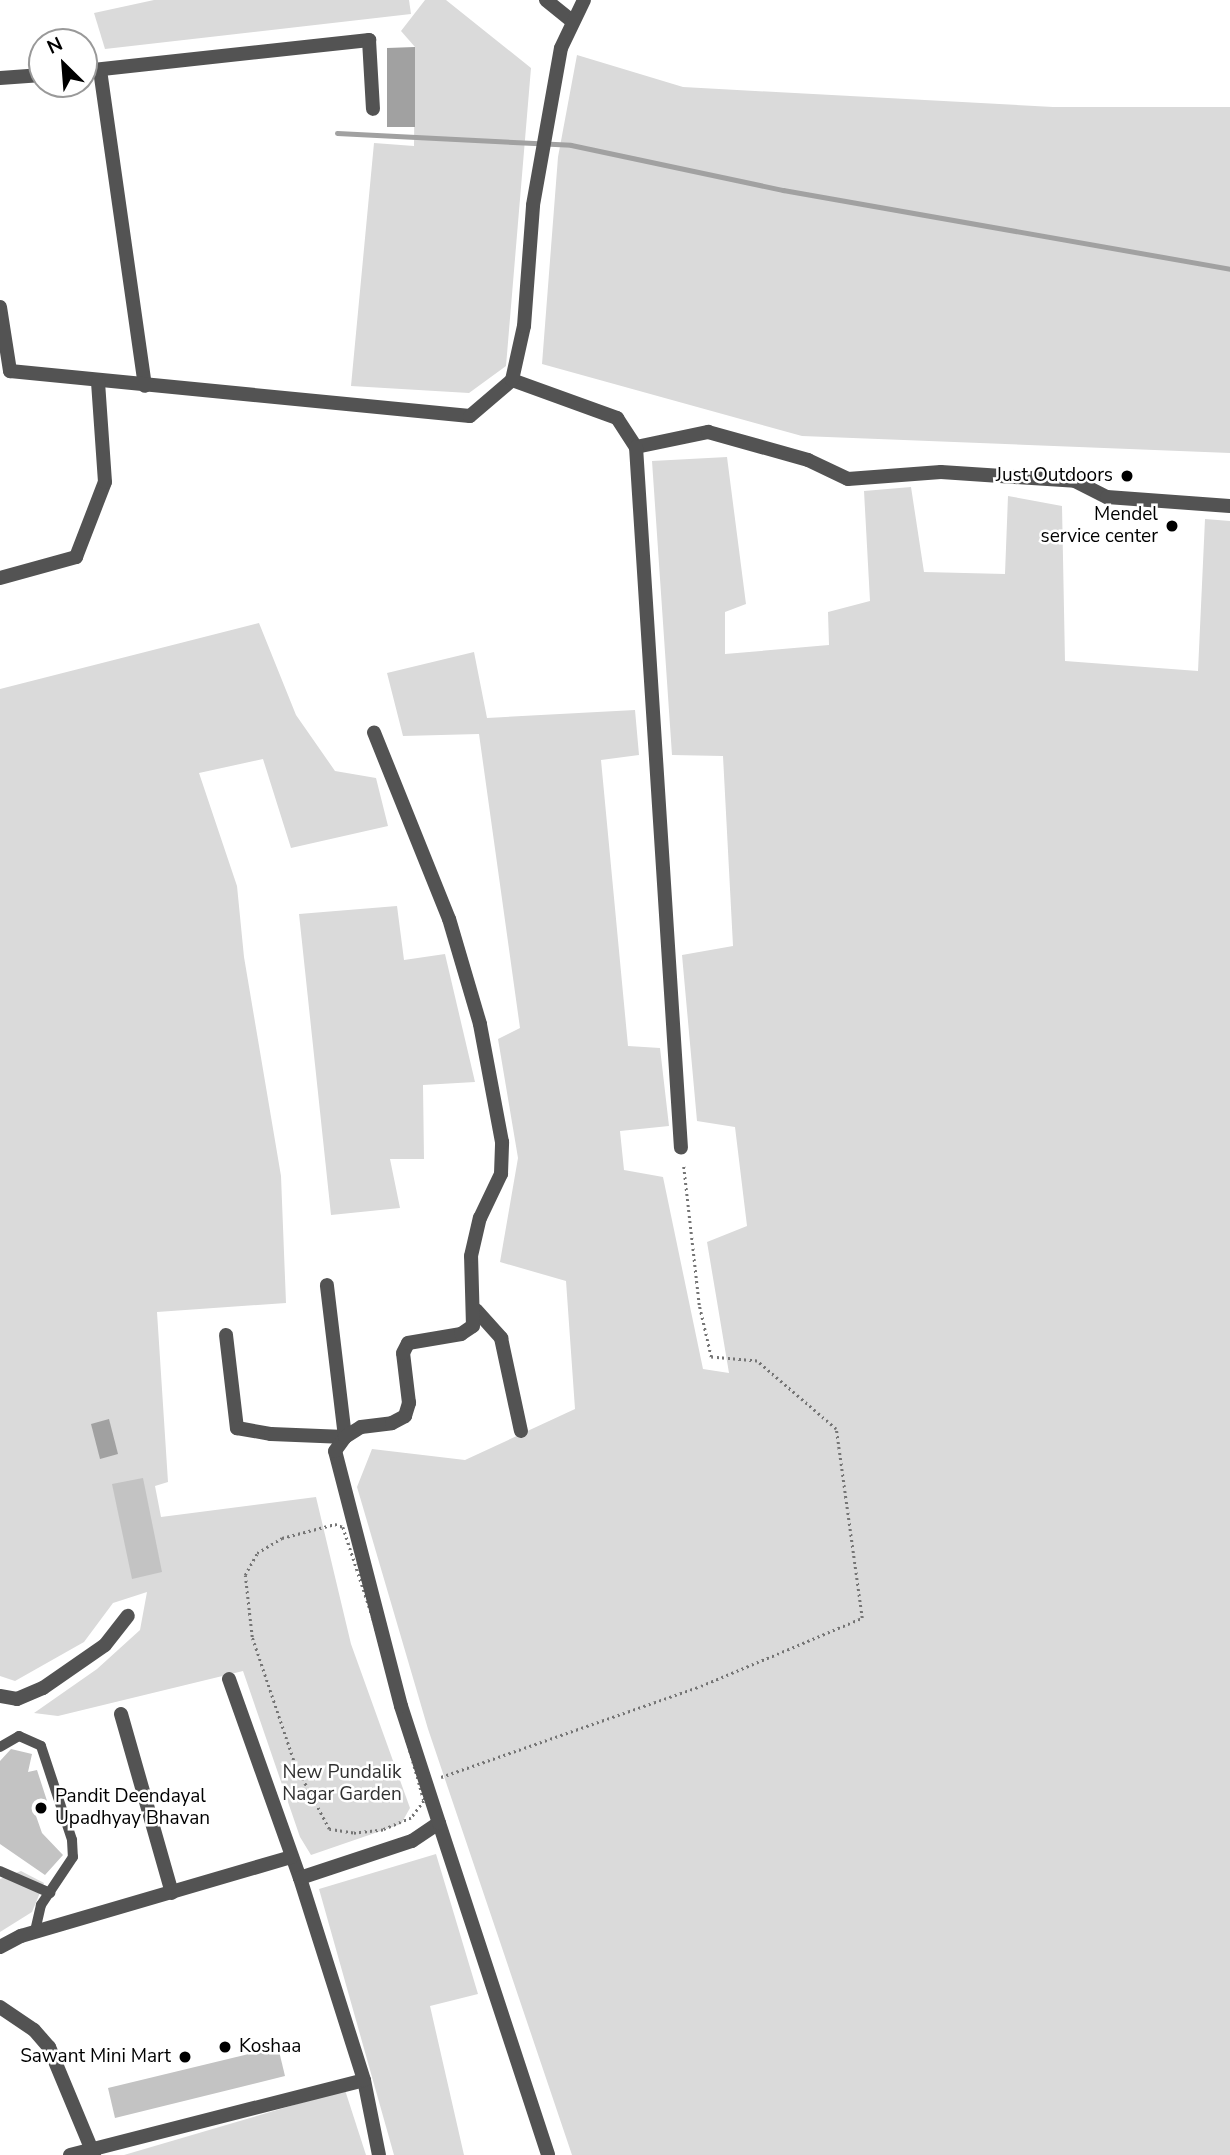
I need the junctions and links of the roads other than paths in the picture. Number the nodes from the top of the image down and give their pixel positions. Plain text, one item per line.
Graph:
1 (546, 0) edge
2 (583, 0) edge
3 (572, 21) junction
4 (100, 70) joint
5 (28, 76) edge
6 (0, 78) edge
7 (373, 109) dead end
8 (0, 307) edge
9 (512, 380) junction
10 (98, 382) junction
11 (145, 386) junction
12 (636, 447) junction
13 (1230, 506) edge
14 (0, 578) edge
15 (374, 732) dead end
16 (681, 1148) road end
17 (327, 1285) dead end
18 (476, 1310) junction
19 (226, 1335) dead end
20 (521, 1432) dead end
21 (345, 1437) junction
22 (128, 1616) dead end
23 (229, 1679) dead end
24 (0, 1696) edge
25 (121, 1714) dead end
26 (0, 1747) edge
27 (439, 1823) junction
28 (292, 1857) junction
29 (0, 1871) edge
30 (300, 1878) junction
31 (50, 1893) junction
32 (172, 1893) junction
33 (35, 1932) junction
34 (0, 1947) edge
35 (0, 2007) edge
36 (364, 2080) junction
37 (93, 2151) edge
38 (69, 2155) edge
39 (379, 2155) edge
40 (548, 2155) edge

1 - 3 street
2 - 3 street
3 - 9 street
4 - 7 street
4 - 11 street
5 - 6 street
8 - 10 street
9 - 11 street
9 - 12 street
10 - 11 street
10 - 14 street
12 - 13 street
12 - 16 street
15 - 18 street
17 - 21 street
18 - 20 street
18 - 21 street
19 - 21 street
21 - 27 street
22 - 24 street
23 - 28 street
25 - 32 street
26 - 31 lane
27 - 30 street
27 - 40 street
28 - 30 street
28 - 32 street
29 - 31 lane
30 - 36 street
31 - 33 lane
32 - 33 street
33 - 34 street
35 - 37 street
36 - 37 street
36 - 39 street
37 - 38 street

